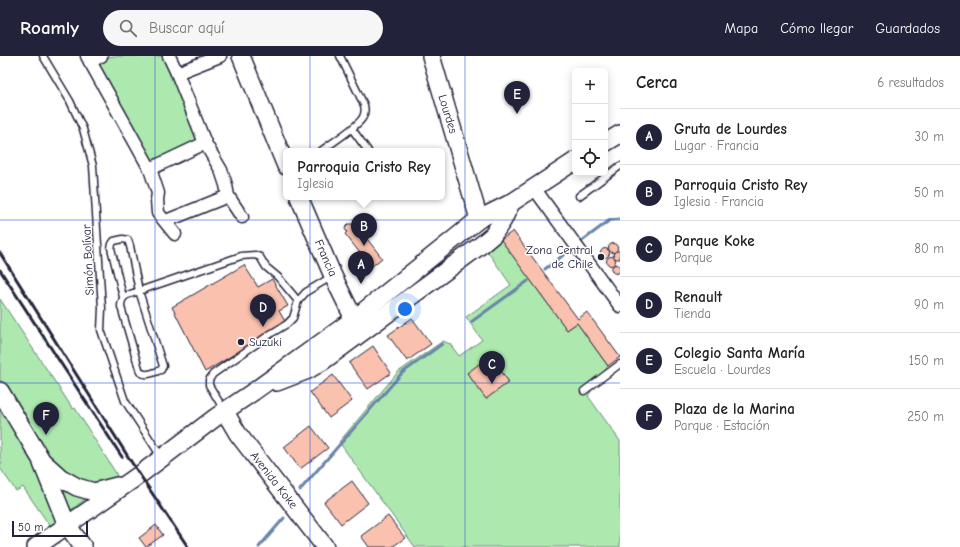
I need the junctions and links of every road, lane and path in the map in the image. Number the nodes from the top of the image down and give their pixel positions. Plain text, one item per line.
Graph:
1 (43, 56) edge
2 (169, 56) edge
3 (220, 56) edge
4 (241, 56) edge
5 (340, 56) edge
6 (431, 56) edge
7 (92, 58) edge
8 (177, 73) junction
9 (352, 128) junction
10 (620, 134) edge
11 (608, 141) edge
12 (205, 143) junction
13 (325, 148) edge
14 (366, 148) edge
15 (283, 159) edge
16 (572, 163) edge
17 (620, 166) edge
18 (150, 169) junction
19 (534, 188) junction
20 (228, 196) junction
21 (580, 196) dead end
22 (300, 200) edge
23 (511, 203) junction
24 (242, 217) dead end
25 (479, 219) junction
26 (166, 221) junction
27 (175, 234) dead end
28 (333, 276) junction
29 (139, 291) junction
30 (123, 297) junction
31 (298, 301) junction
32 (620, 306) edge
33 (354, 318) junction
34 (323, 361) junction
35 (620, 364) edge
36 (0, 391) edge
37 (584, 391) dead end
38 (253, 392) junction
39 (225, 412) junction
40 (162, 459) junction
41 (42, 461) junction
42 (142, 473) junction
43 (67, 525) junction
44 (36, 547) edge
45 (83, 547) edge
46 (325, 547) edge

1 - 40 lane, Simón Bolívar
2 - 8 street
3 - 8 street
4 - 15 main road
5 - 9 lane
6 - 25 main road, Lourdes
7 - 18 street
8 - 12 street
9 - 13 lane
9 - 14 lane
10 - 11 main road
12 - 18 street
12 - 20 street
16 - 19 main road
17 - 21 lane
18 - 26 street
19 - 23 main road
19 - 32 street
20 - 24 street
20 - 26 street
22 - 28 main road, Francia
23 - 25 main road
23 - 34 main road
25 - 33 main road
26 - 27 street
28 - 31 lane
28 - 33 main road, Francia
29 - 30 lane
29 - 30 lane
29 - 30 lane
29 - 31 lane
31 - 39 lane
33 - 34 main road
33 - 38 main road
34 - 38 main road
35 - 37 lane
36 - 41 main road
38 - 39 main road
39 - 40 main road
39 - 46 main road, Avenida Koke
40 - 42 main road
41 - 42 main road
41 - 43 main road
42 - 43 main road
43 - 44 main road
43 - 45 main road

